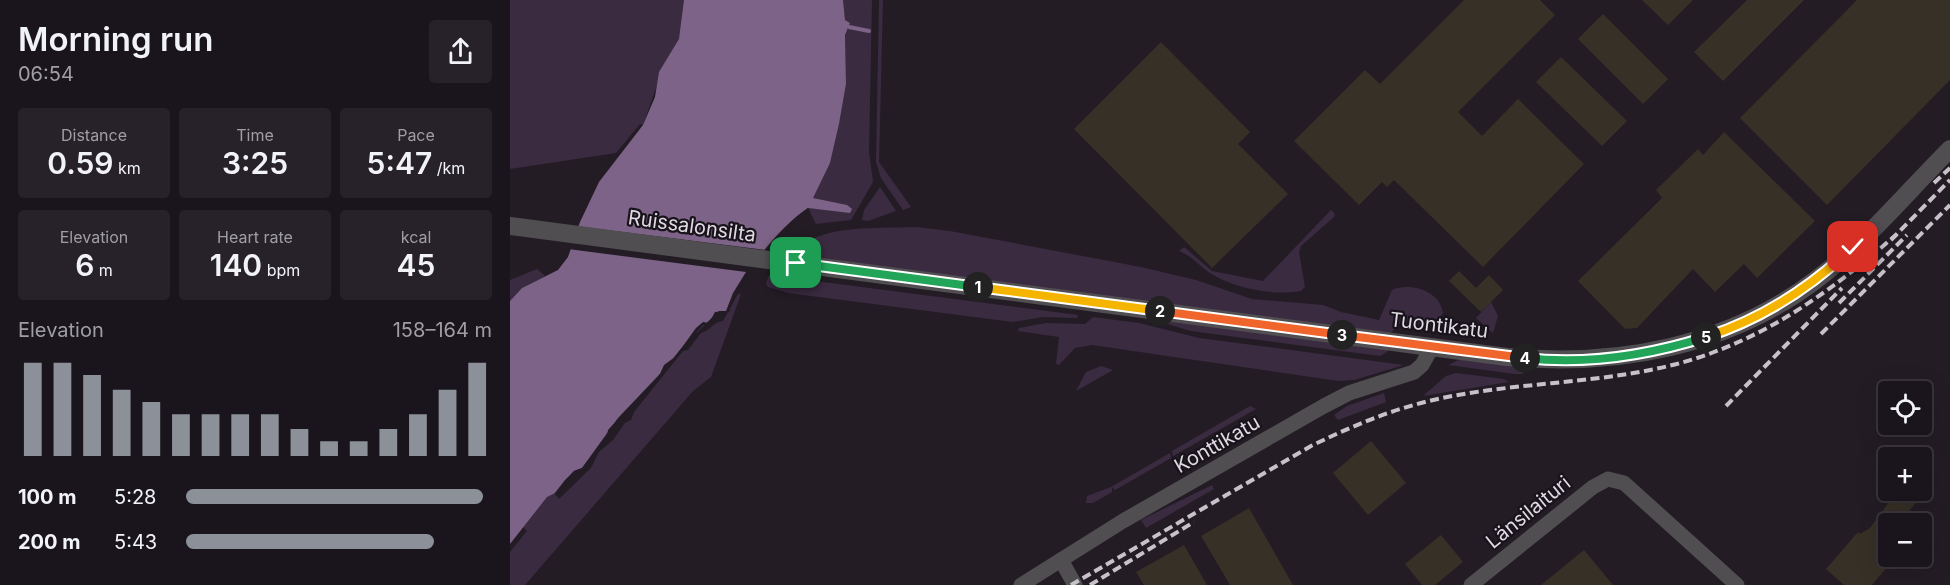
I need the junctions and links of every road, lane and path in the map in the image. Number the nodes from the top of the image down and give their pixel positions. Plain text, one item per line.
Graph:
1 (1950, 148) edge
2 (510, 226) edge
3 (1034, 294) joint
4 (1432, 347) junction
5 (1061, 560) junction
6 (1021, 585) edge
7 (1075, 585) edge
8 (1471, 585) edge
9 (1737, 585) edge

1 - 4 street, Tuontikatu
2 - 3 street, Ruissalonsilta
3 - 4 street, Tuontikatu
4 - 5 street, Konttikatu
5 - 6 street, Konttikatu
5 - 7 street
8 - 9 street, Länsilaituri

